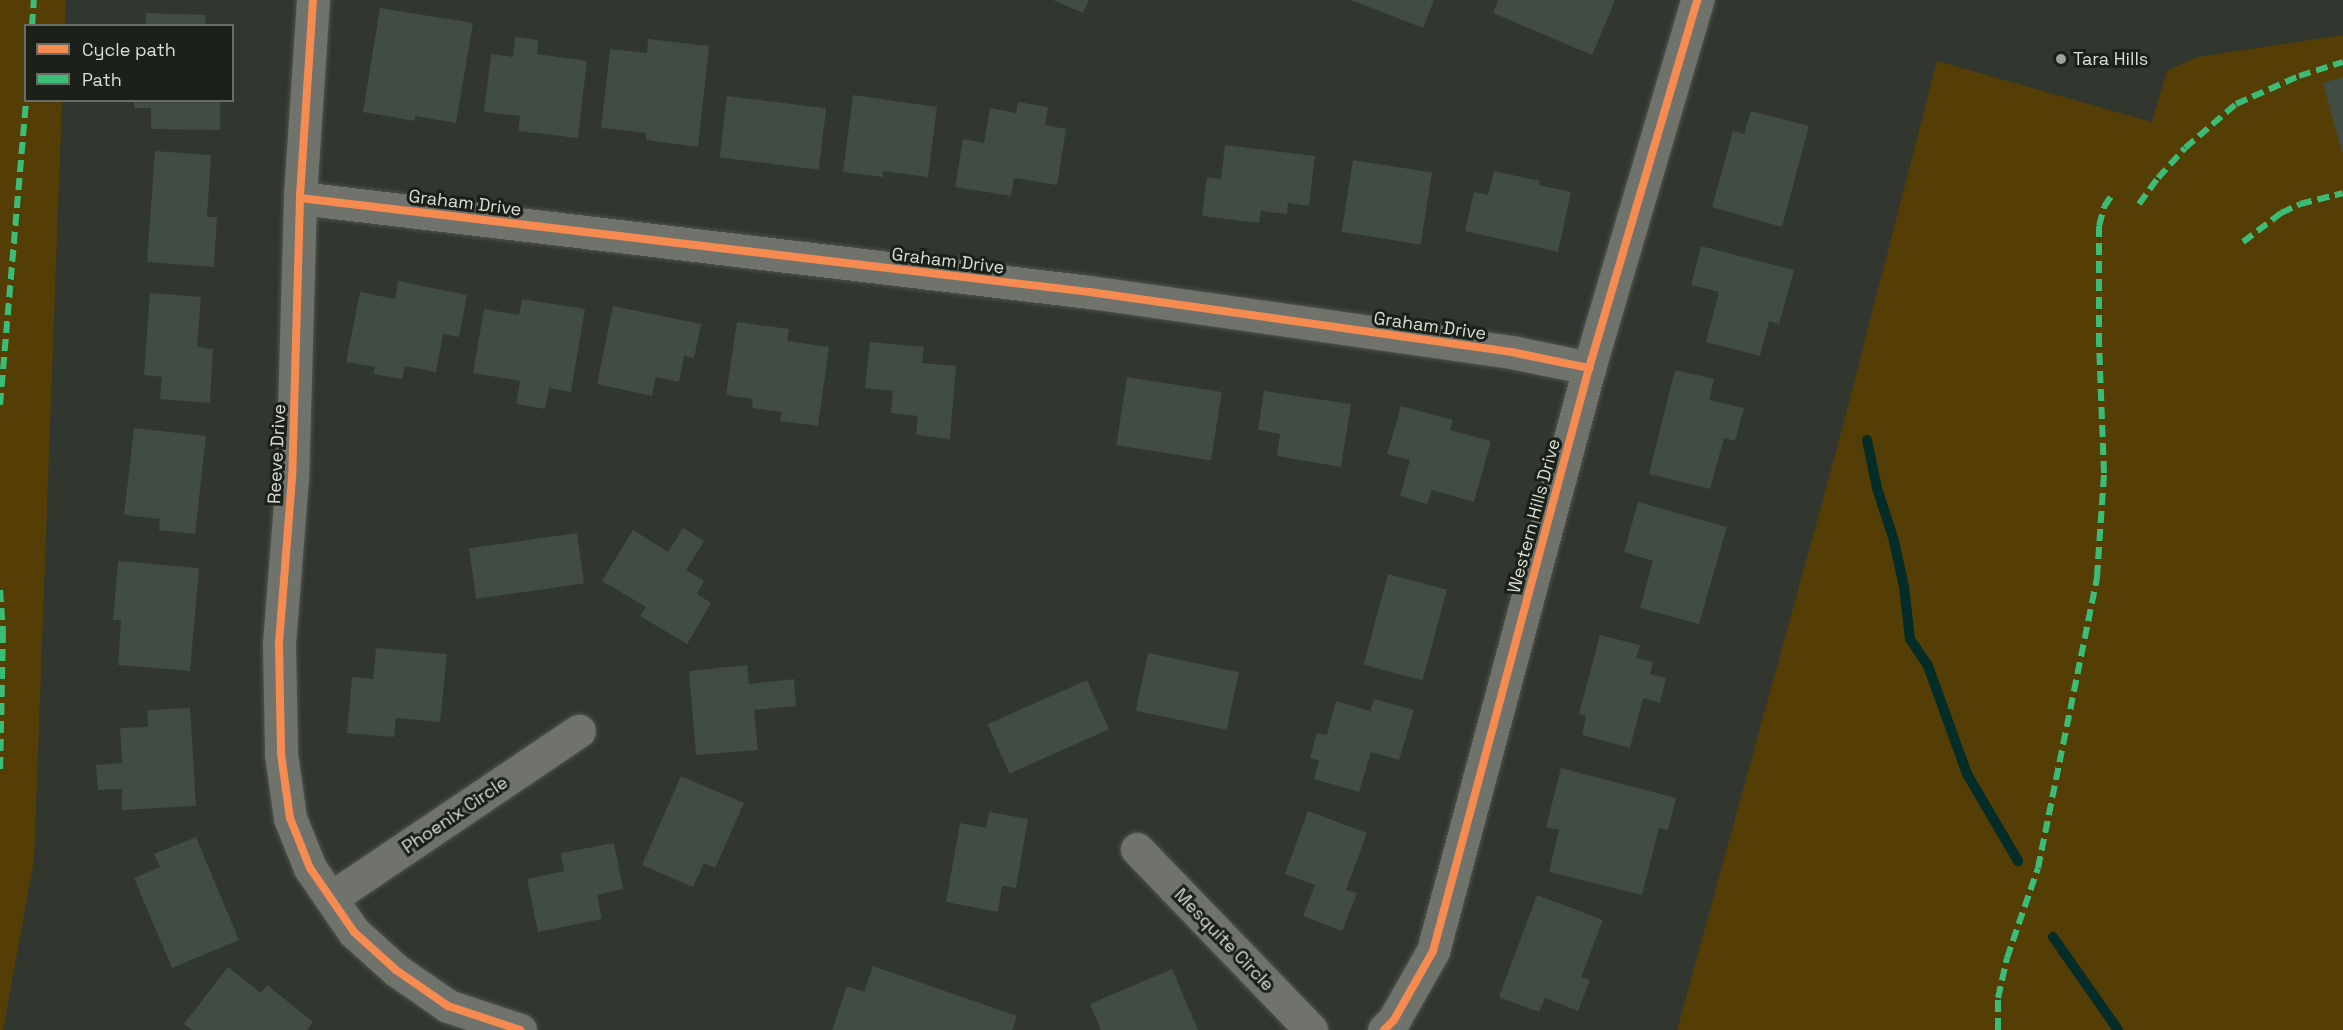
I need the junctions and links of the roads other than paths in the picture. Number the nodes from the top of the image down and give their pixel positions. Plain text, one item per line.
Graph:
1 (313, 0) edge
2 (1697, 0) edge
3 (300, 198) junction
4 (1589, 368) junction
5 (579, 731) dead end
6 (1137, 849) dead end
7 (331, 898) junction
8 (520, 1030) edge
9 (1311, 1030) edge
10 (1384, 1030) edge

1 - 3 street, Reeve Drive
2 - 4 street, Western Hills Drive
3 - 4 street, Graham Drive
3 - 7 street, Reeve Drive
4 - 10 street, Western Hills Drive
5 - 7 street, Phoenix Circle
6 - 9 street, Mesquite Circle
7 - 8 street

